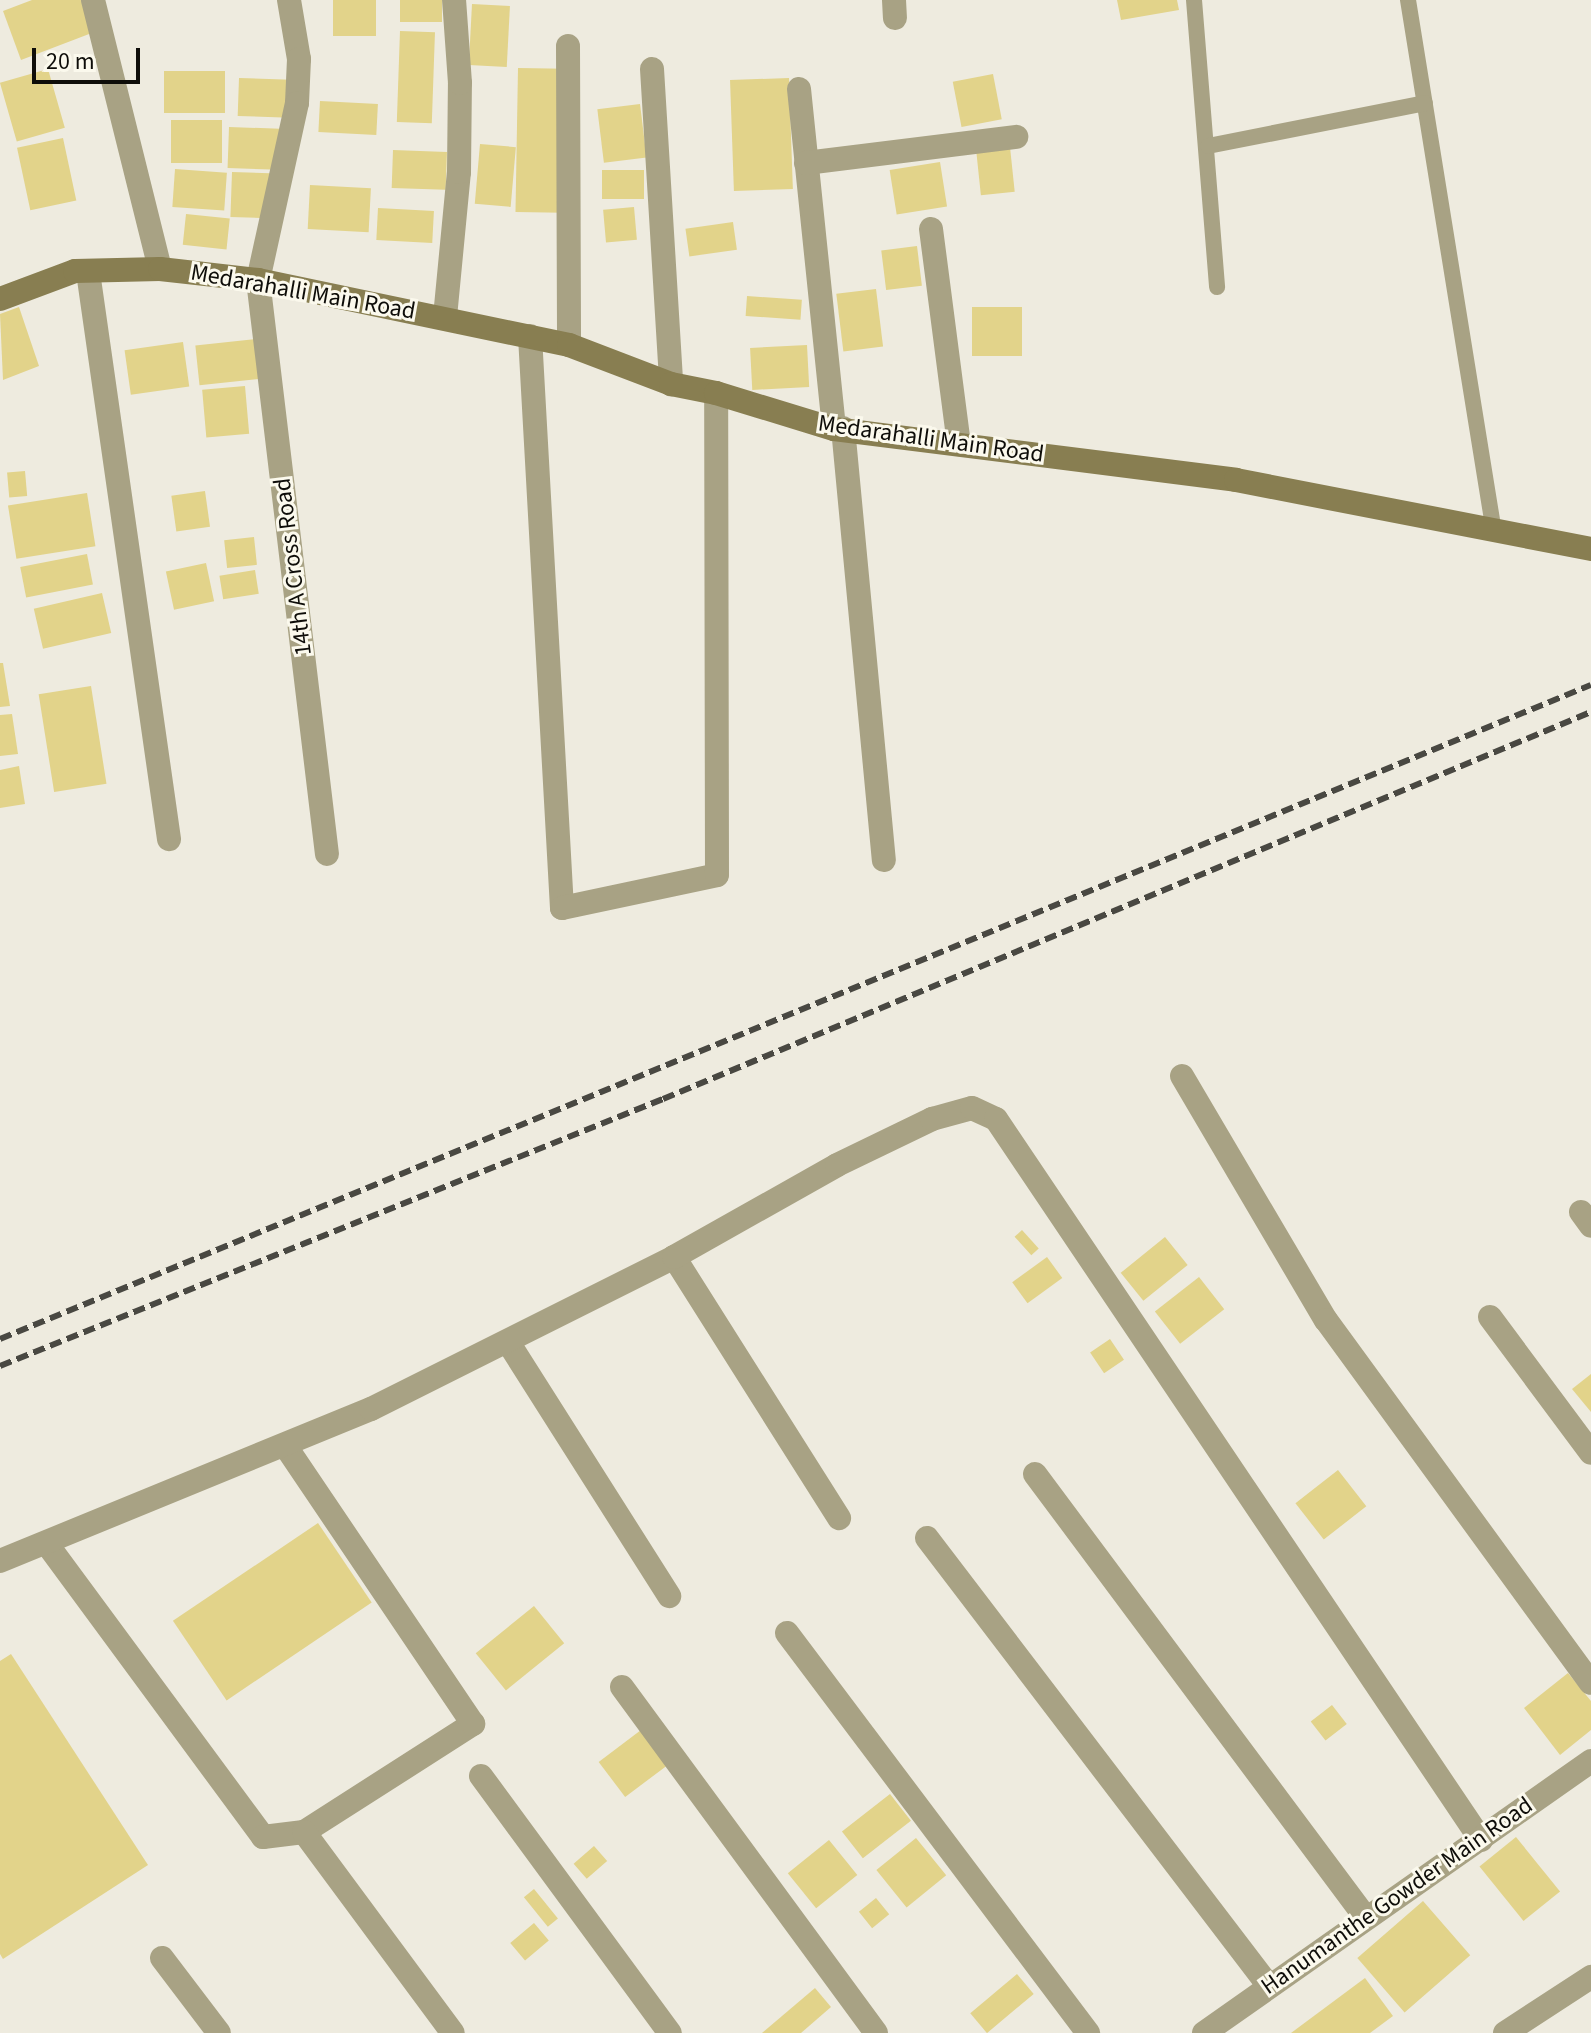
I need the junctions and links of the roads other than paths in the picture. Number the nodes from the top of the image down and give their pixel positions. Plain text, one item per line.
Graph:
1 (93, 0) edge
2 (289, 0) edge
3 (454, 0) edge
4 (1194, 0) edge
5 (1408, 0) edge
6 (568, 46) dead end
7 (652, 69) dead end
8 (799, 89) dead end
9 (1425, 103) junction
10 (1016, 137) dead end
11 (1208, 146) junction
12 (806, 163) junction
13 (931, 229) dead end
14 (160, 269) junction
15 (88, 272) junction
16 (258, 280) junction
17 (1217, 287) dead end
18 (0, 299) edge
19 (445, 317) junction
20 (530, 336) junction
21 (569, 345) junction
22 (671, 384) junction
23 (716, 393) junction
24 (838, 428) junction
25 (959, 444) junction
26 (1494, 532) junction
27 (1591, 549) edge
28 (169, 839) dead end
29 (327, 854) dead end
30 (884, 860) dead end
31 (1182, 1076) dead end
32 (674, 1257) junction
33 (1490, 1317) dead end
34 (508, 1342) junction
35 (285, 1445) junction
36 (1591, 1453) edge
37 (1035, 1474) dead end
38 (839, 1518) dead end
39 (927, 1538) dead end
40 (47, 1544) junction
41 (0, 1561) edge
42 (669, 1596) dead end
43 (787, 1633) dead end
44 (1591, 1683) edge
45 (622, 1687) dead end
46 (1591, 1761) edge
47 (481, 1776) dead end
48 (304, 1832) junction
49 (1481, 1840) junction
50 (1366, 1918) junction
51 (162, 1958) dead end
52 (1591, 1977) edge
53 (1268, 1985) junction
54 (219, 2033) edge
55 (453, 2033) edge
56 (670, 2033) edge
57 (876, 2033) edge
58 (1088, 2033) edge
59 (1204, 2033) edge
60 (1505, 2033) edge

1 - 14 street
2 - 16 street, 14th A Cross Road
3 - 19 street
4 - 11 lane
5 - 9 lane
6 - 21 street
7 - 22 street
8 - 12 street
9 - 11 lane
9 - 26 lane
10 - 12 street
11 - 17 lane
12 - 24 street
13 - 25 street
14 - 15 street, Medarahalli Main Road
14 - 16 street, Medarahalli Main Road
15 - 18 street, Medarahalli Main Road
15 - 28 street
16 - 19 street, Medarahalli Main Road
16 - 29 street, 14th A Cross Road
19 - 20 street, Medarahalli Main Road
20 - 21 street, Medarahalli Main Road
20 - 23 street
21 - 22 street, Medarahalli Main Road
22 - 23 street, Medarahalli Main Road
23 - 24 street, Medarahalli Main Road
24 - 25 street, Medarahalli Main Road
24 - 30 street
25 - 26 street, Medarahalli Main Road
26 - 27 street, Medarahalli Main Road
31 - 44 street
32 - 34 street
32 - 38 street
32 - 49 street
33 - 36 street
34 - 35 street
34 - 42 street
35 - 40 street
35 - 48 street
37 - 50 street
39 - 53 street
40 - 41 street
40 - 48 street
43 - 58 street
45 - 57 street
46 - 49 street, Hanumanthe Gowder Main Road
47 - 56 street
48 - 55 street
49 - 50 street, Hanumanthe Gowder Main Road
50 - 53 street, Hanumanthe Gowder Main Road
51 - 54 street
52 - 60 street
53 - 59 street, Hanumanthe Gowder Main Road

